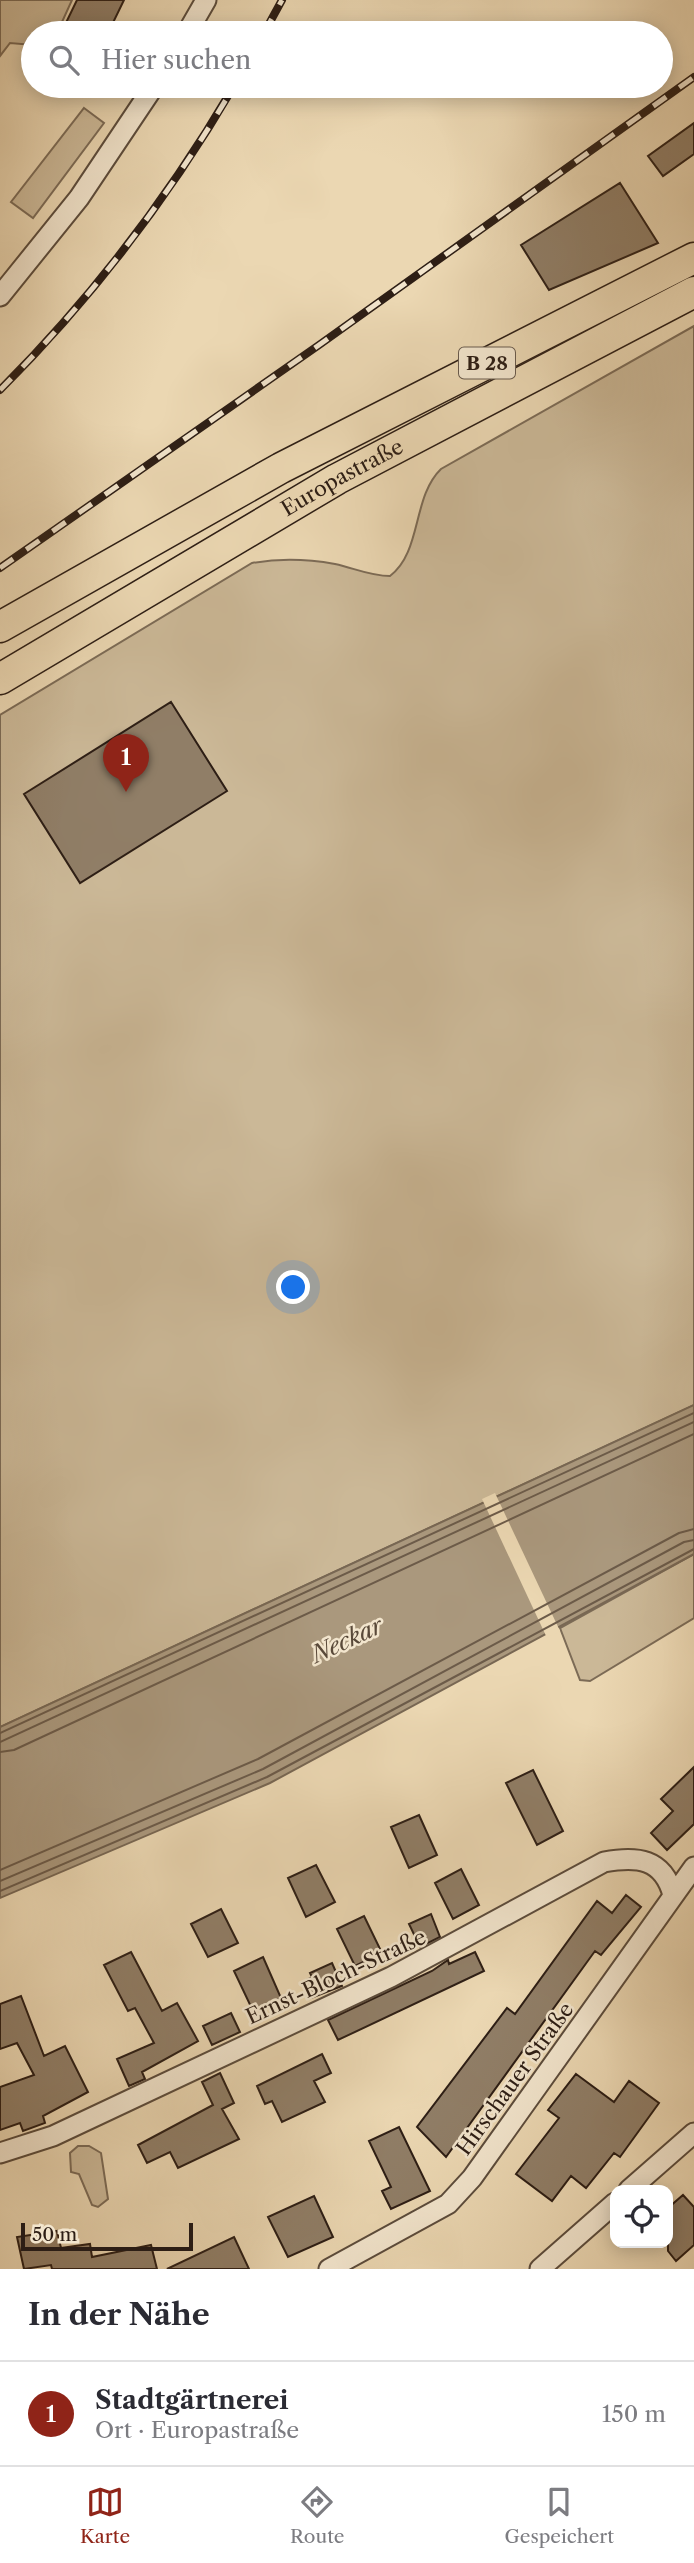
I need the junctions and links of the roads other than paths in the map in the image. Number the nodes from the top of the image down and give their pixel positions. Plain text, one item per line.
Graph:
1 (206, 0) edge
2 (194, 21) edge
3 (146, 98) edge
4 (694, 258) edge
5 (694, 292) edge
6 (0, 296) edge
7 (0, 627) edge
8 (0, 679) edge
9 (694, 1867) edge
10 (694, 1888) edge
11 (673, 1895) junction
12 (694, 2133) edge
13 (0, 2152) edge
14 (635, 2185) edge
15 (610, 2207) edge
16 (329, 2269) edge
17 (540, 2269) edge

1 - 2 street
3 - 6 street
4 - 7 main road, Europastraße / B 28
5 - 8 main road, Europastraße / B 28
9 - 11 street, Hirschauer Straße
10 - 11 street
11 - 13 street, Ernst-Bloch-Straße
11 - 16 street, Hirschauer Straße
12 - 14 street
15 - 17 street

